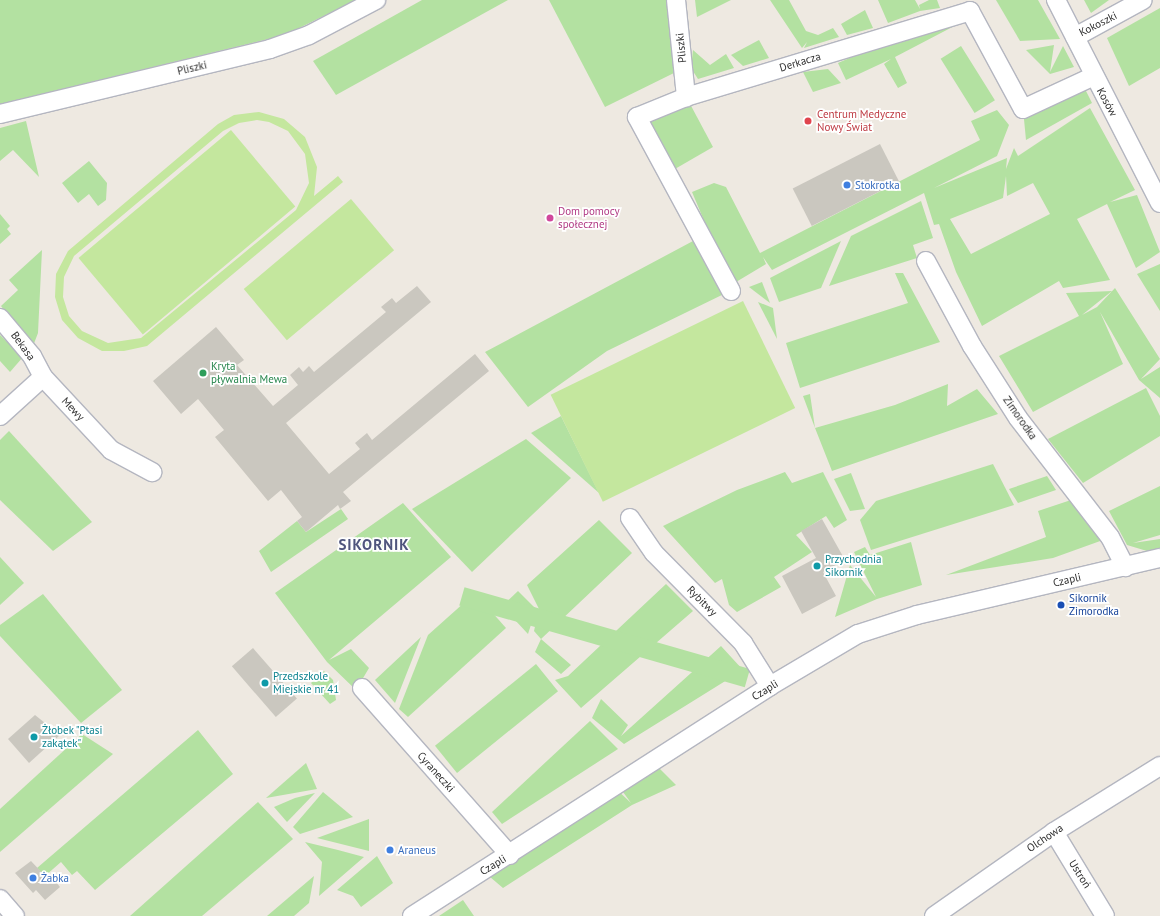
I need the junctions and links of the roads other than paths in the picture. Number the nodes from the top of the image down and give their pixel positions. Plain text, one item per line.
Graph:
1 (376, 0) edge
2 (676, 0) edge
3 (1056, 0) edge
4 (1143, 0) edge
5 (1074, 36) junction
6 (1094, 76) junction
7 (686, 97) junction
8 (0, 114) edge
9 (1160, 203) edge
10 (926, 261) dead end
11 (731, 290) dead end
12 (0, 318) edge
13 (43, 377) junction
14 (0, 416) edge
15 (152, 472) dead end
16 (630, 518) dead end
17 (1160, 558) edge
18 (1125, 567) junction
19 (770, 686) junction
20 (362, 688) dead end
21 (1160, 766) edge
22 (1054, 832) junction
23 (510, 855) junction
24 (0, 899) edge
25 (15, 916) edge
26 (412, 916) edge
27 (934, 916) edge
28 (1105, 916) edge

1 - 8 street, Pliszki
2 - 7 street, Pliszki
3 - 5 street, Kosów
4 - 5 street, Kokoszki
5 - 6 street, Kosów
6 - 7 street, Derkacza
6 - 9 street, Kosów
7 - 11 street, Derkacza
10 - 18 street, Zimorodka
12 - 13 street, Bekasa
13 - 14 street
13 - 15 street, Mewy
16 - 19 street, Rybitwy
17 - 18 street, Czapli
18 - 19 street, Czapli
19 - 23 street, Czapli
20 - 23 street, Cyraneczki
21 - 22 street, Olchowa
22 - 27 street, Olchowa
22 - 28 street, Ustroń
23 - 26 street, Czapli
24 - 25 street

